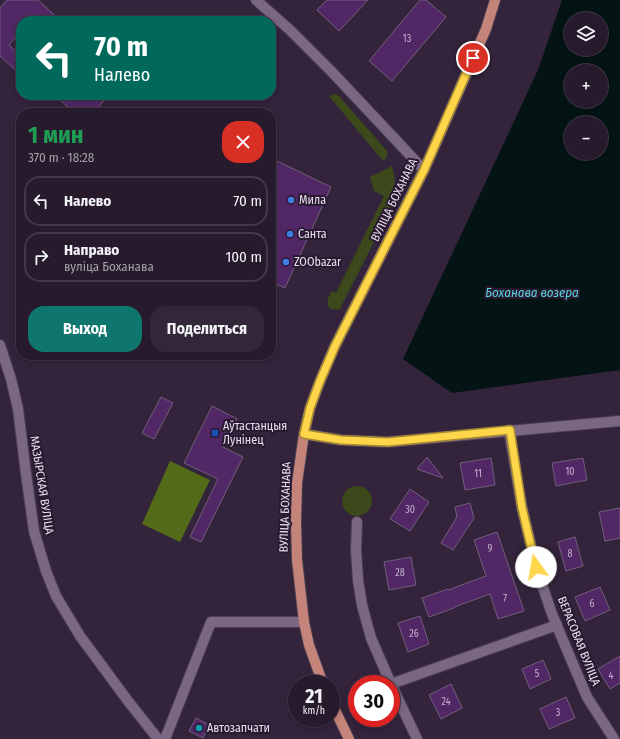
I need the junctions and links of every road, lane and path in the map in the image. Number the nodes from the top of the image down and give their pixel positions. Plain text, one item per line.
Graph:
1 (495, 0) edge
2 (260, 2) edge
3 (275, 16) edge
4 (276, 17) edge
5 (424, 170) junction
6 (0, 345) edge
7 (620, 421) edge
8 (510, 430) junction
9 (304, 434) junction
10 (357, 522) dead end
11 (304, 622) junction
12 (557, 625) junction
13 (320, 675) edge
14 (387, 675) edge
15 (400, 681) edge
16 (400, 702) edge
17 (340, 720) edge
18 (158, 739) edge
19 (165, 739) edge
20 (349, 739) edge
21 (418, 739) edge
22 (614, 739) edge

1 - 5 main road, ВУЛІЦА БОХАНАВА
2 - 3 street
4 - 5 street
5 - 9 main road, ВУЛІЦА БОХАНАВА
6 - 18 street, МАЗЫРСКАЯ ВУЛІЦА
7 - 8 street
8 - 9 street
8 - 12 street, ВЕРАСОВАЯ ВУЛІЦА
9 - 11 main road, ВУЛІЦА БОХАНАВА
10 - 14 street
11 - 13 main road, ВУЛІЦА БОХАНАВА
11 - 19 street
12 - 15 street
12 - 22 street, ВЕРАСОВАЯ ВУЛІЦА
16 - 21 street
17 - 20 main road

